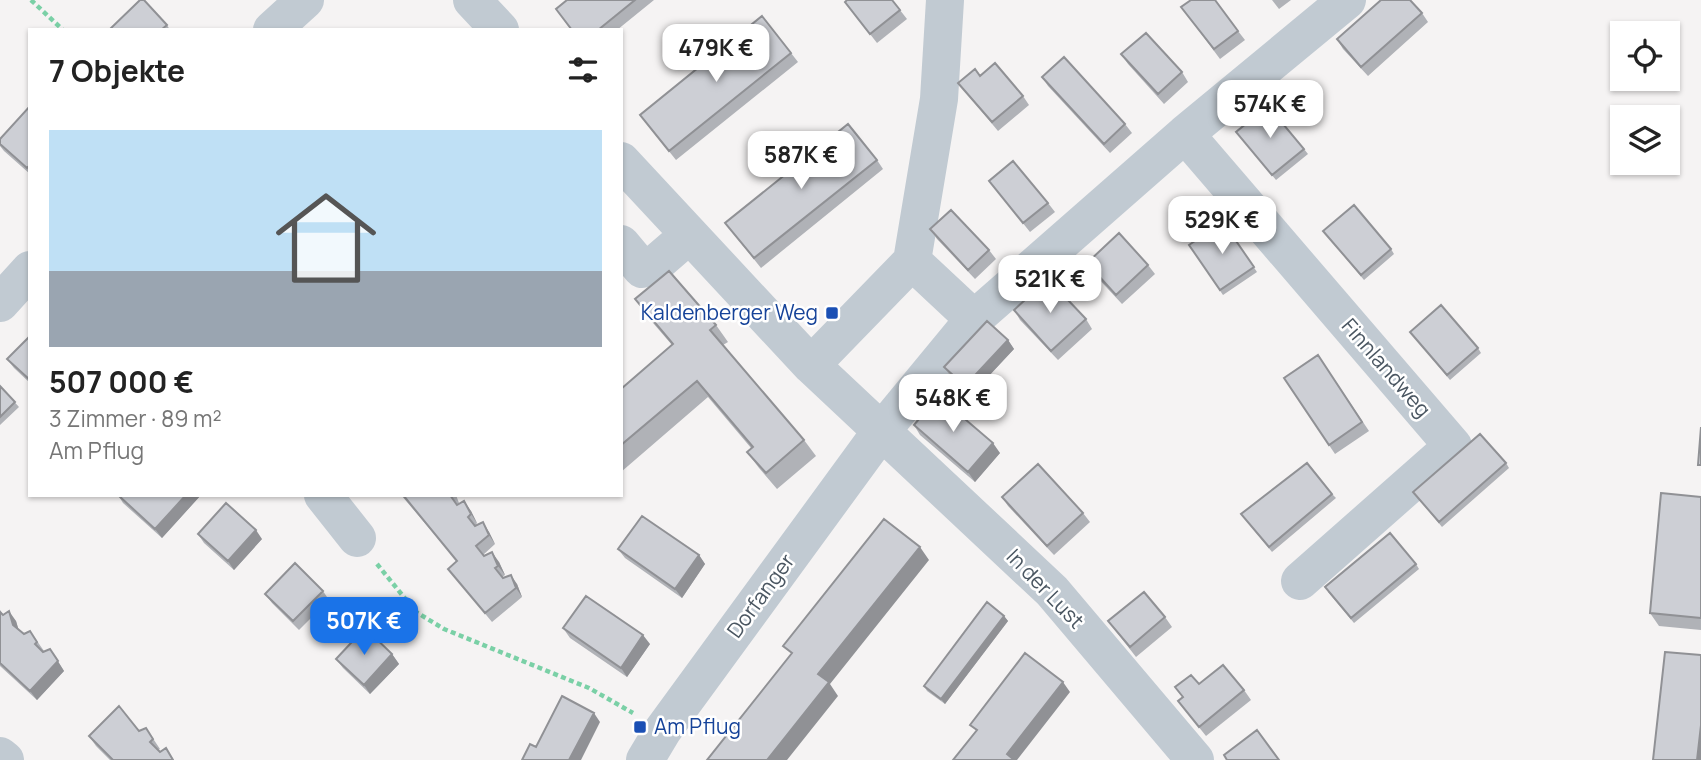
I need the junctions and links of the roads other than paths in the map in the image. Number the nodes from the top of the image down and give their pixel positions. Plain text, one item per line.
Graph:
1 (305, 0) edge
2 (472, 0) edge
3 (945, 0) edge
4 (1347, 0) edge
5 (274, 28) edge
6 (498, 28) edge
7 (1185, 134) junction
8 (623, 163) edge
9 (690, 234) junction
10 (623, 246) edge
11 (912, 261) junction
12 (28, 272) edge
13 (0, 303) edge
14 (974, 319) junction
15 (811, 365) junction
16 (880, 433) junction
17 (325, 497) edge
18 (356, 538) road end
19 (1300, 581) dead end
20 (654, 745) edge
21 (0, 756) edge
22 (5, 760) edge
23 (1195, 760) edge

1 - 5 street
2 - 6 street
3 - 11 street
4 - 7 street, Dorfanger
7 - 14 street, Dorfanger
7 - 19 street, Finnlandweg
8 - 9 street, In der Lust
9 - 10 street
9 - 15 street, In der Lust
11 - 14 street
11 - 15 street
12 - 13 street
14 - 16 street, Dorfanger
15 - 16 street, In der Lust
16 - 20 street, Dorfanger
16 - 23 street, In der Lust
17 - 18 street
21 - 22 street

